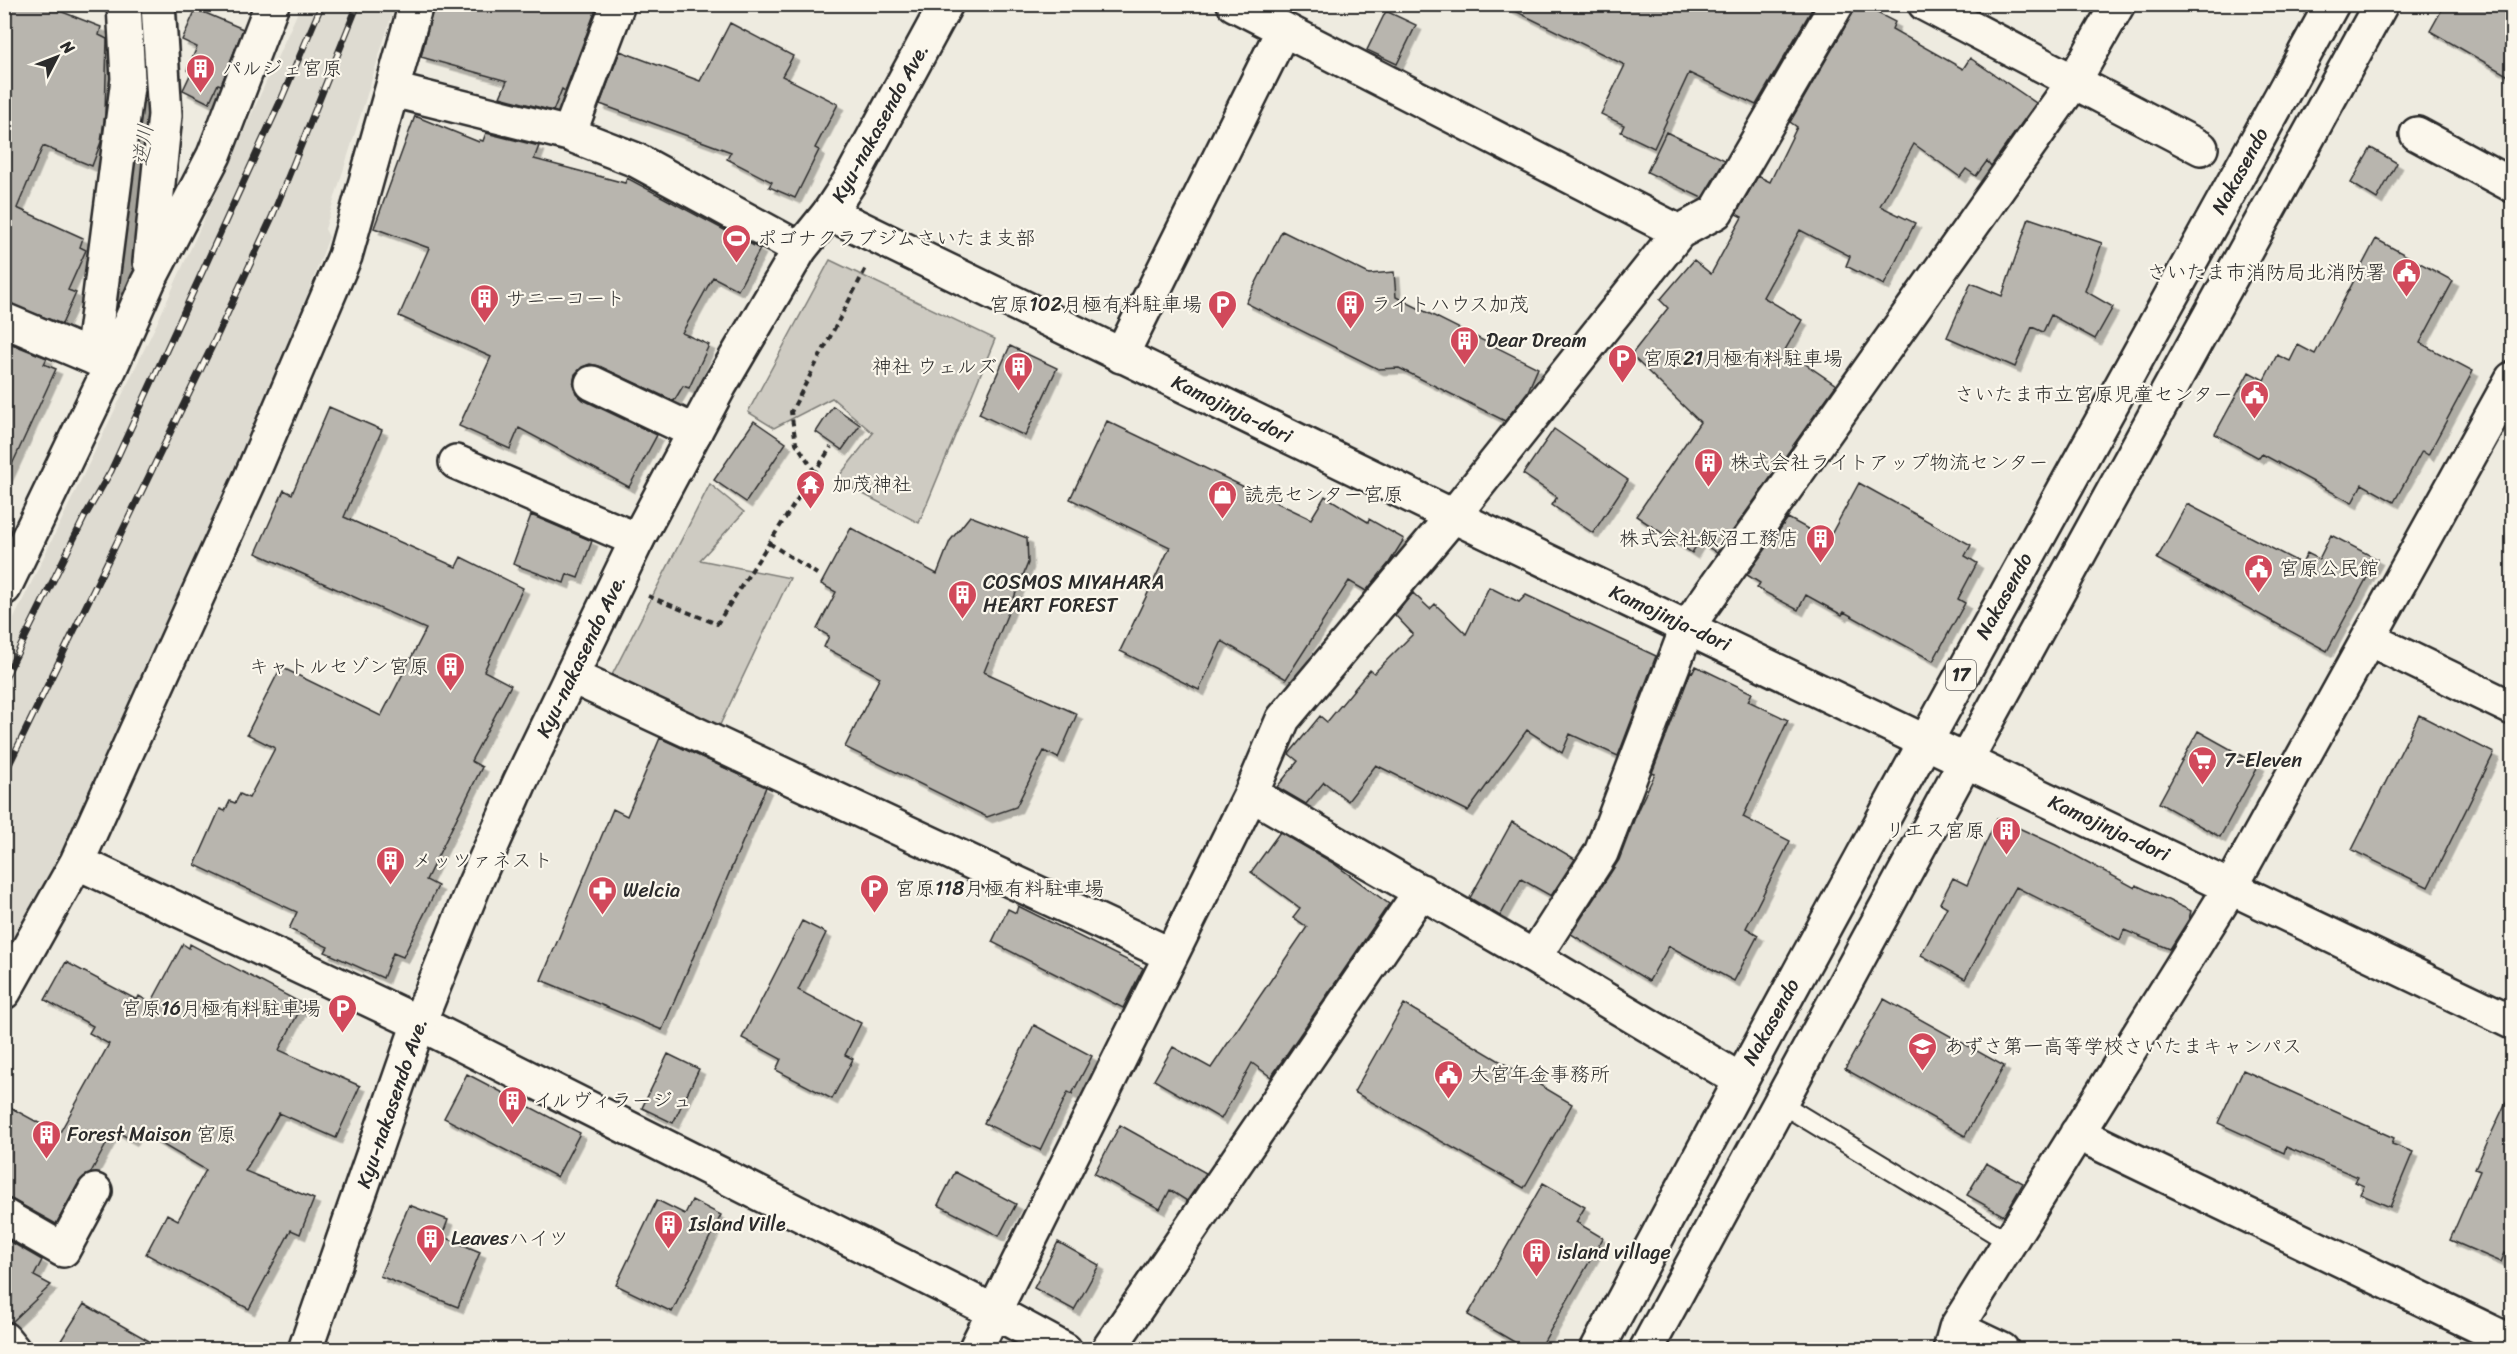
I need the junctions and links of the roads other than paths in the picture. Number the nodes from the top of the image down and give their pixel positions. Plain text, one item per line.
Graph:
1 (124, 4) edge
2 (158, 4) edge
3 (272, 4) edge
4 (416, 4) edge
5 (618, 4) edge
6 (946, 4) edge
7 (1234, 4) edge
8 (1836, 4) edge
9 (1925, 4) edge
10 (2118, 4) edge
11 (2332, 4) edge
12 (2381, 4) edge
13 (1283, 30) junction
14 (2073, 83) junction
15 (393, 90) junction
16 (569, 134) junction
17 (2418, 134) dead end
18 (2201, 148) dead end
19 (2512, 185) edge
20 (829, 213) junction
21 (1678, 232) junction
22 (801, 249) junction
23 (148, 282) junction
24 (4, 320) edge
25 (1121, 356) junction
26 (101, 362) junction
27 (2512, 379) edge
28 (592, 383) dead end
29 (2500, 427) edge
30 (695, 432) junction
31 (456, 462) dead end
32 (1453, 516) junction
33 (637, 540) junction
34 (4, 588) edge
35 (1688, 626) junction
36 (2369, 639) junction
37 (571, 676) junction
38 (2512, 708) edge
39 (1924, 740) junction
40 (1966, 760) junction
41 (1251, 794) junction
42 (77, 862) junction
43 (2231, 887) junction
44 (1421, 891) junction
45 (1171, 955) junction
46 (1534, 957) junction
47 (4, 992) edge
48 (2512, 1022) edge
49 (419, 1023) junction
50 (1740, 1080) junction
51 (1780, 1103) junction
52 (2077, 1133) junction
53 (95, 1191) dead end
54 (4, 1216) edge
55 (2009, 1242) junction
56 (995, 1312) junction
57 (4, 1339) edge
58 (1953, 1339) edge
59 (2512, 1342) edge
60 (13, 1350) edge
61 (305, 1350) edge
62 (975, 1350) edge
63 (1065, 1350) edge
64 (1108, 1350) edge
65 (1597, 1350) edge
66 (1646, 1350) edge
67 (2002, 1350) edge

1 - 26 main road
2 - 23 main road
3 - 23 main road
4 - 15 main road
5 - 16 main road
6 - 20 main road, Kyu-nakasendo Ave.
7 - 13 main road
8 - 21 main road
9 - 14 main road
10 - 14 main road
11 - 39 main road, Nakasendo / 17
12 - 40 main road, 17
13 - 21 main road
13 - 25 main road
14 - 18 main road
14 - 35 main road
15 - 16 main road
15 - 42 main road
16 - 22 main road
17 - 19 main road
20 - 22 main road, Kyu-nakasendo Ave.
20 - 25 main road, Kamojinja-dori
21 - 32 main road
22 - 30 main road, Kyu-nakasendo Ave.
23 - 26 main road
24 - 26 main road
25 - 32 main road, Kamojinja-dori
26 - 34 main road
27 - 29 main road
28 - 30 main road
29 - 36 main road
30 - 33 main road, Kyu-nakasendo Ave.
31 - 33 main road
32 - 35 main road, Kamojinja-dori
32 - 41 main road
33 - 37 main road, Kyu-nakasendo Ave.
35 - 39 main road, Kamojinja-dori
35 - 46 main road
36 - 38 main road
36 - 43 main road
37 - 45 main road
37 - 49 main road, Kyu-nakasendo Ave.
39 - 40 main road, Kamojinja-dori
39 - 50 main road, Nakasendo / 17
40 - 43 main road, Kamojinja-dori
40 - 51 main road, 17
41 - 44 main road
41 - 45 main road
42 - 47 main road
42 - 49 main road
43 - 48 main road, Kamojinja-dori
43 - 52 main road
44 - 46 main road
44 - 64 main road
45 - 56 main road
46 - 50 main road
49 - 56 main road
49 - 61 main road, Kyu-nakasendo Ave.
50 - 65 main road, Nakasendo / 17
51 - 55 lane
51 - 66 main road, 17
52 - 55 main road
52 - 59 main road
53 - 54 main road
55 - 58 main road
56 - 62 main road
56 - 63 main road
57 - 60 main road
58 - 67 main road

